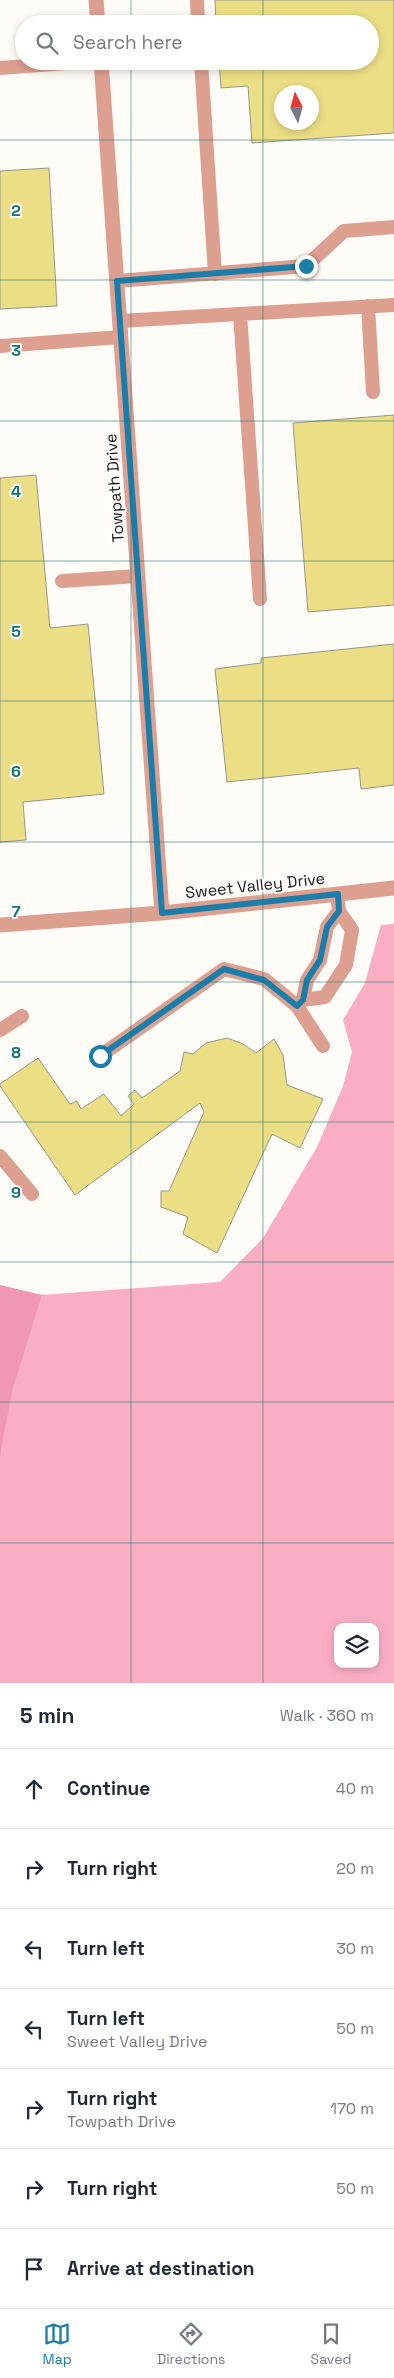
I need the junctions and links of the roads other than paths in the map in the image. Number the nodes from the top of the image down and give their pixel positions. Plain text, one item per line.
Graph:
1 (96, 0) edge
2 (197, 0) edge
3 (97, 15) edge
4 (198, 15) edge
5 (15, 67) edge
6 (0, 68) edge
7 (102, 70) edge
8 (202, 70) edge
9 (394, 227) edge
10 (215, 274) junction
11 (117, 281) junction
12 (394, 305) edge
13 (368, 306) junction
14 (240, 314) junction
15 (120, 321) junction
16 (121, 337) junction
17 (0, 346) edge
18 (373, 392) dead end
19 (138, 576) junction
20 (62, 582) dead end
21 (260, 599) dead end
22 (394, 888) edge
23 (338, 894) junction
24 (339, 911) junction
25 (162, 913) junction
26 (0, 925) edge
27 (300, 1003) junction
28 (22, 1016) dead end
29 (0, 1030) edge
30 (323, 1046) dead end
31 (100, 1056) dead end
32 (0, 1156) edge
33 (32, 1194) dead end

1 - 3 street
2 - 4 lane
5 - 6 lane
7 - 11 street, Towpath Drive
8 - 10 lane
9 - 10 lane
10 - 11 lane
11 - 15 street, Towpath Drive
12 - 13 lane
13 - 14 lane
13 - 18 lane
14 - 15 lane
14 - 21 lane
15 - 16 street, Towpath Drive
16 - 17 lane
16 - 19 street, Towpath Drive
19 - 20 lane
19 - 25 street, Towpath Drive
22 - 23 street, Sweet Valley Drive
23 - 24 lane
23 - 25 street, Sweet Valley Drive
24 - 27 lane
24 - 27 lane
25 - 26 street, Sweet Valley Drive
27 - 30 lane
27 - 31 lane
28 - 29 lane
32 - 33 lane

